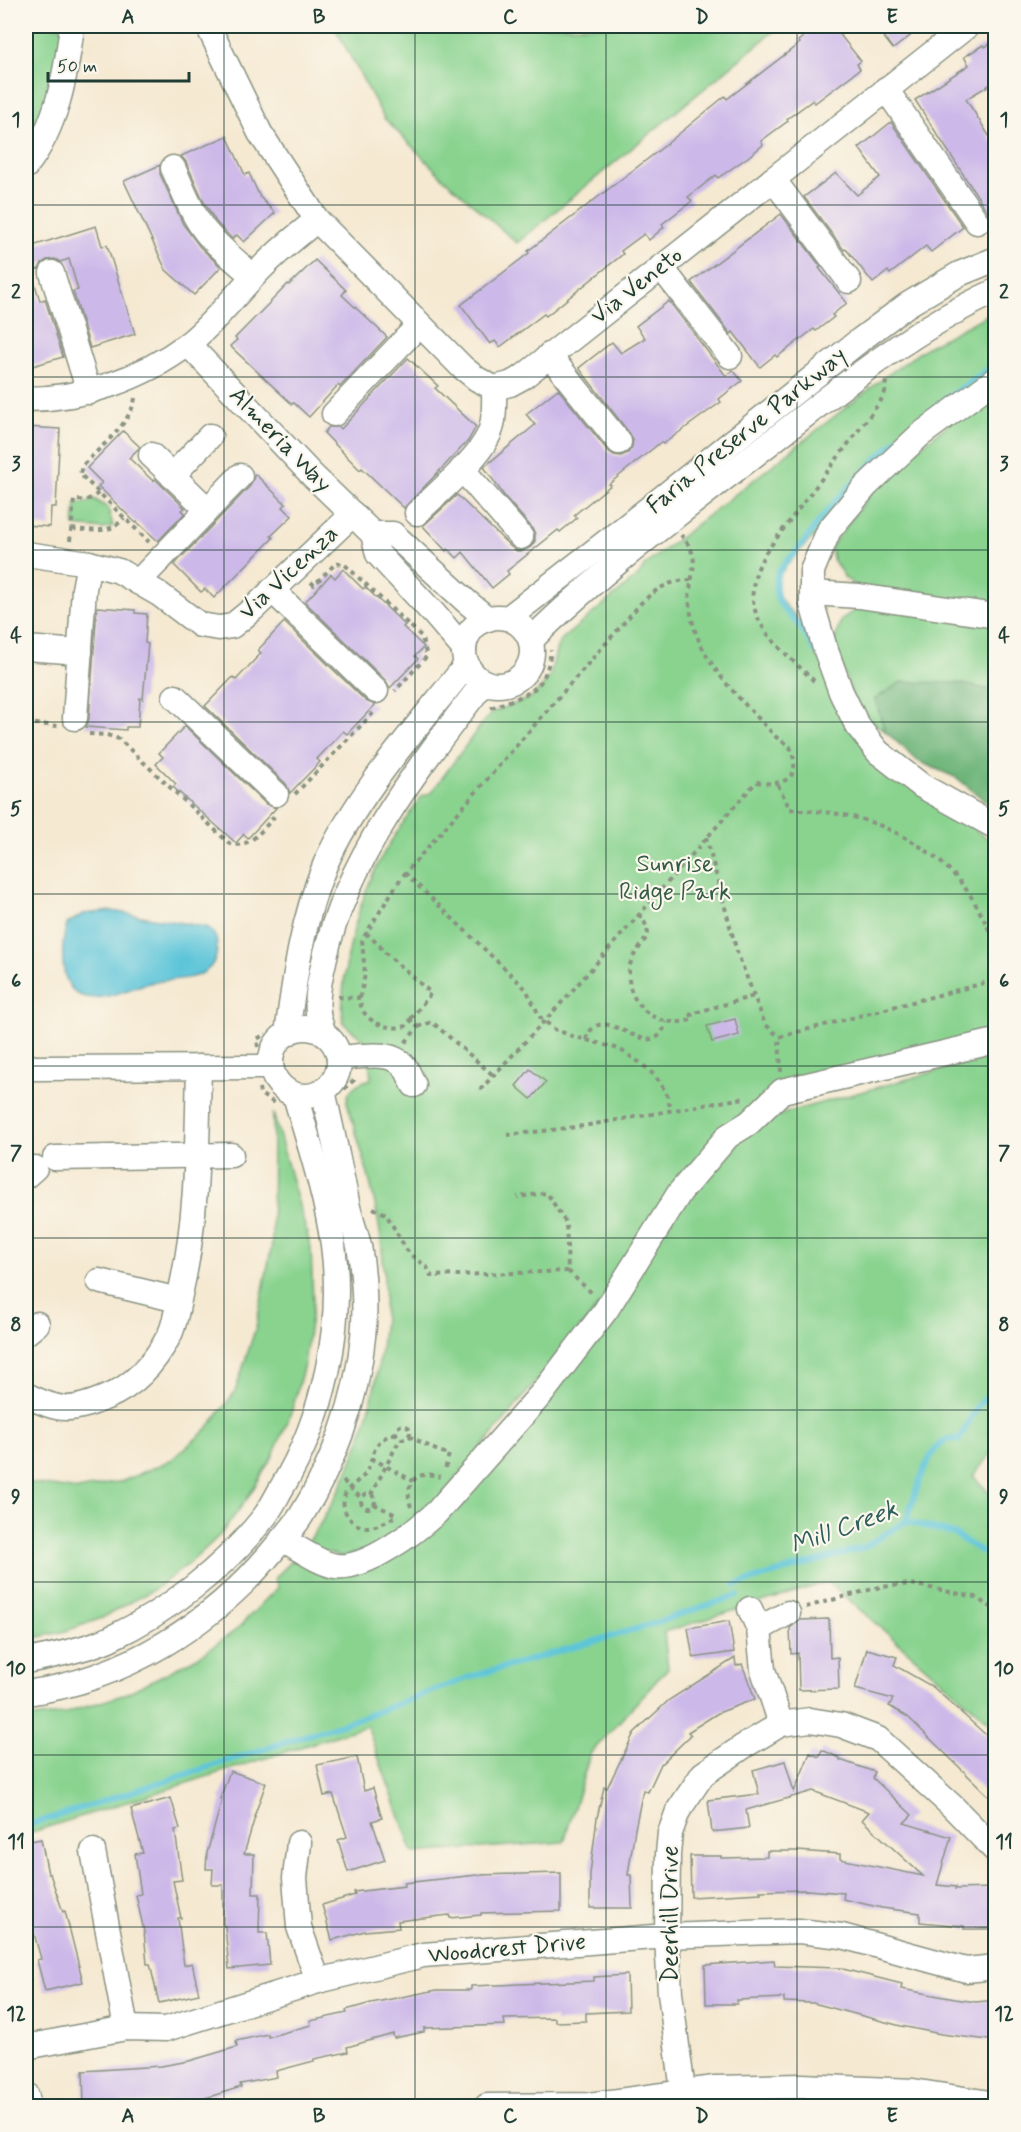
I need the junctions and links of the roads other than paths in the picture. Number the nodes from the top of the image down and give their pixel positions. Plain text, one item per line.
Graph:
1 (72, 26) edge
2 (207, 26) edge
3 (967, 26) edge
4 (886, 89) junction
5 (26, 166) edge
6 (173, 168) dead end
7 (773, 179) junction
8 (317, 220) junction
9 (977, 222) dead end
10 (996, 259) edge
11 (661, 267) junction
12 (52, 273) dead end
13 (253, 276) junction
14 (849, 281) dead end
15 (996, 291) edge
16 (419, 325) junction
17 (188, 344) junction
18 (549, 355) junction
19 (730, 356) dead end
20 (996, 379) edge
21 (494, 388) junction
22 (89, 392) junction
23 (26, 399) edge
24 (334, 414) dead end
25 (210, 436) dead end
26 (618, 442) dead end
27 (151, 455) dead end
28 (462, 469) junction
29 (172, 476) junction
30 (240, 476) dead end
31 (207, 509) junction
32 (417, 513) dead end
33 (353, 514) junction
34 (374, 534) junction
35 (521, 537) dead end
36 (26, 554) edge
37 (79, 561) junction
38 (138, 582) junction
39 (272, 590) junction
40 (812, 593) junction
41 (996, 616) edge
42 (498, 618) junction
43 (531, 640) junction
44 (26, 648) edge
45 (80, 652) junction
46 (465, 656) junction
47 (484, 682) junction
48 (175, 697) dead end
49 (383, 697) road end
50 (73, 728) road end
51 (282, 801) road end
52 (996, 827) edge
53 (287, 1034) junction
54 (324, 1034) junction
55 (996, 1041) edge
56 (339, 1058) junction
57 (26, 1065) edge
58 (199, 1067) junction
59 (271, 1067) junction
60 (414, 1085) dead end
61 (323, 1091) junction
62 (295, 1095) junction
63 (197, 1154) junction
64 (231, 1155) dead end
65 (38, 1167) edge
66 (99, 1281) dead end
67 (178, 1300) junction
68 (26, 1395) edge
69 (282, 1539) junction
70 (788, 1613) road end
71 (26, 1661) edge
72 (26, 1693) edge
73 (781, 1724) junction
74 (299, 1843) dead end
75 (93, 1851) dead end
76 (996, 1851) edge
77 (667, 1936) junction
78 (996, 1967) edge
79 (318, 1981) junction
80 (126, 2028) junction
81 (26, 2047) edge
82 (26, 2094) edge
83 (684, 2100) edge
84 (996, 2104) edge
85 (29, 2106) edge
86 (487, 2106) edge

1 - 5 street
2 - 8 street
3 - 4 street, Via Veneto
4 - 7 street, Via Veneto
4 - 9 street
6 - 13 street
7 - 11 street, Via Veneto
7 - 14 street
8 - 13 street
8 - 16 street
10 - 42 street, Faria Preserve Parkway
11 - 18 street, Via Veneto
11 - 19 street
12 - 22 street
13 - 17 street
15 - 43 street, Faria Preserve Parkway
16 - 21 street
16 - 24 street
17 - 22 street
17 - 33 street, Almeria Way
18 - 21 street, Via Veneto
18 - 26 street
20 - 40 street
21 - 28 street
22 - 23 street
25 - 29 street
27 - 29 street
28 - 32 street
28 - 35 street
29 - 31 street
30 - 31 street
31 - 38 street
33 - 34 street, Almeria Way
33 - 39 street, Via Vicenza
34 - 42 street, Almeria Way
34 - 46 street, Almeria Way
36 - 37 street, Via Vicenza
37 - 38 street, Via Vicenza
37 - 45 street
38 - 39 street, Via Vicenza
39 - 49 street
40 - 41 street
40 - 52 street
42 - 43 street
42 - 46 street
43 - 47 street
44 - 45 street
45 - 50 street
46 - 47 street
46 - 53 street
47 - 54 street
48 - 51 street
53 - 54 street
53 - 59 street
54 - 56 street
55 - 69 street
56 - 60 street
56 - 61 street
57 - 58 street
58 - 59 street
58 - 63 street
59 - 62 street
61 - 62 street
61 - 69 street
62 - 71 street
63 - 64 street
63 - 65 street
63 - 67 street
66 - 67 street
67 - 68 street
69 - 72 street
70 - 73 street
73 - 76 street, Deerhill Drive
73 - 77 street, Deerhill Drive
74 - 79 street
75 - 80 street
77 - 78 street, Woodcrest Drive
77 - 79 street, Woodcrest Drive
77 - 83 street, Deerhill Drive
79 - 80 street, Woodcrest Drive
80 - 81 street, Woodcrest Drive
82 - 85 street
83 - 84 street
83 - 86 street

